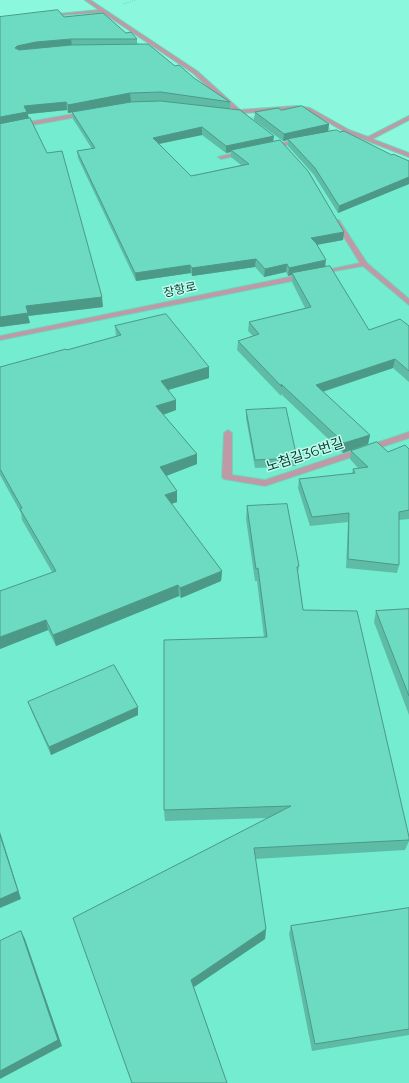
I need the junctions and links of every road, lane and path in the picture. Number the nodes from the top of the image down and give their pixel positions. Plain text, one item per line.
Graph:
1 (87, 0) edge
2 (102, 11) junction
3 (47, 16) edge
4 (147, 49) edge
5 (160, 49) junction
6 (94, 112) edge
7 (238, 114) junction
8 (409, 118) edge
9 (252, 123) edge
10 (0, 129) edge
11 (347, 130) junction
12 (336, 133) edge
13 (309, 138) edge
14 (368, 139) junction
15 (275, 140) edge
16 (281, 144) junction
17 (266, 148) edge
18 (286, 150) edge
19 (251, 151) edge
20 (409, 155) edge
21 (221, 157) dead end
22 (332, 213) edge
23 (364, 264) junction
24 (409, 303) edge
25 (0, 338) edge
26 (228, 433) dead end
27 (409, 435) edge

1 - 2 street
2 - 3 street
2 - 5 street
4 - 5 street
5 - 7 street
6 - 10 street
7 - 9 street
7 - 11 street
8 - 14 street
11 - 12 street
11 - 14 street
13 - 16 street
14 - 20 street
15 - 16 street
16 - 17 street
16 - 18 street
19 - 21 street
22 - 23 street
23 - 24 street
23 - 25 street, 장항로
26 - 27 street, 노첨길36번길

